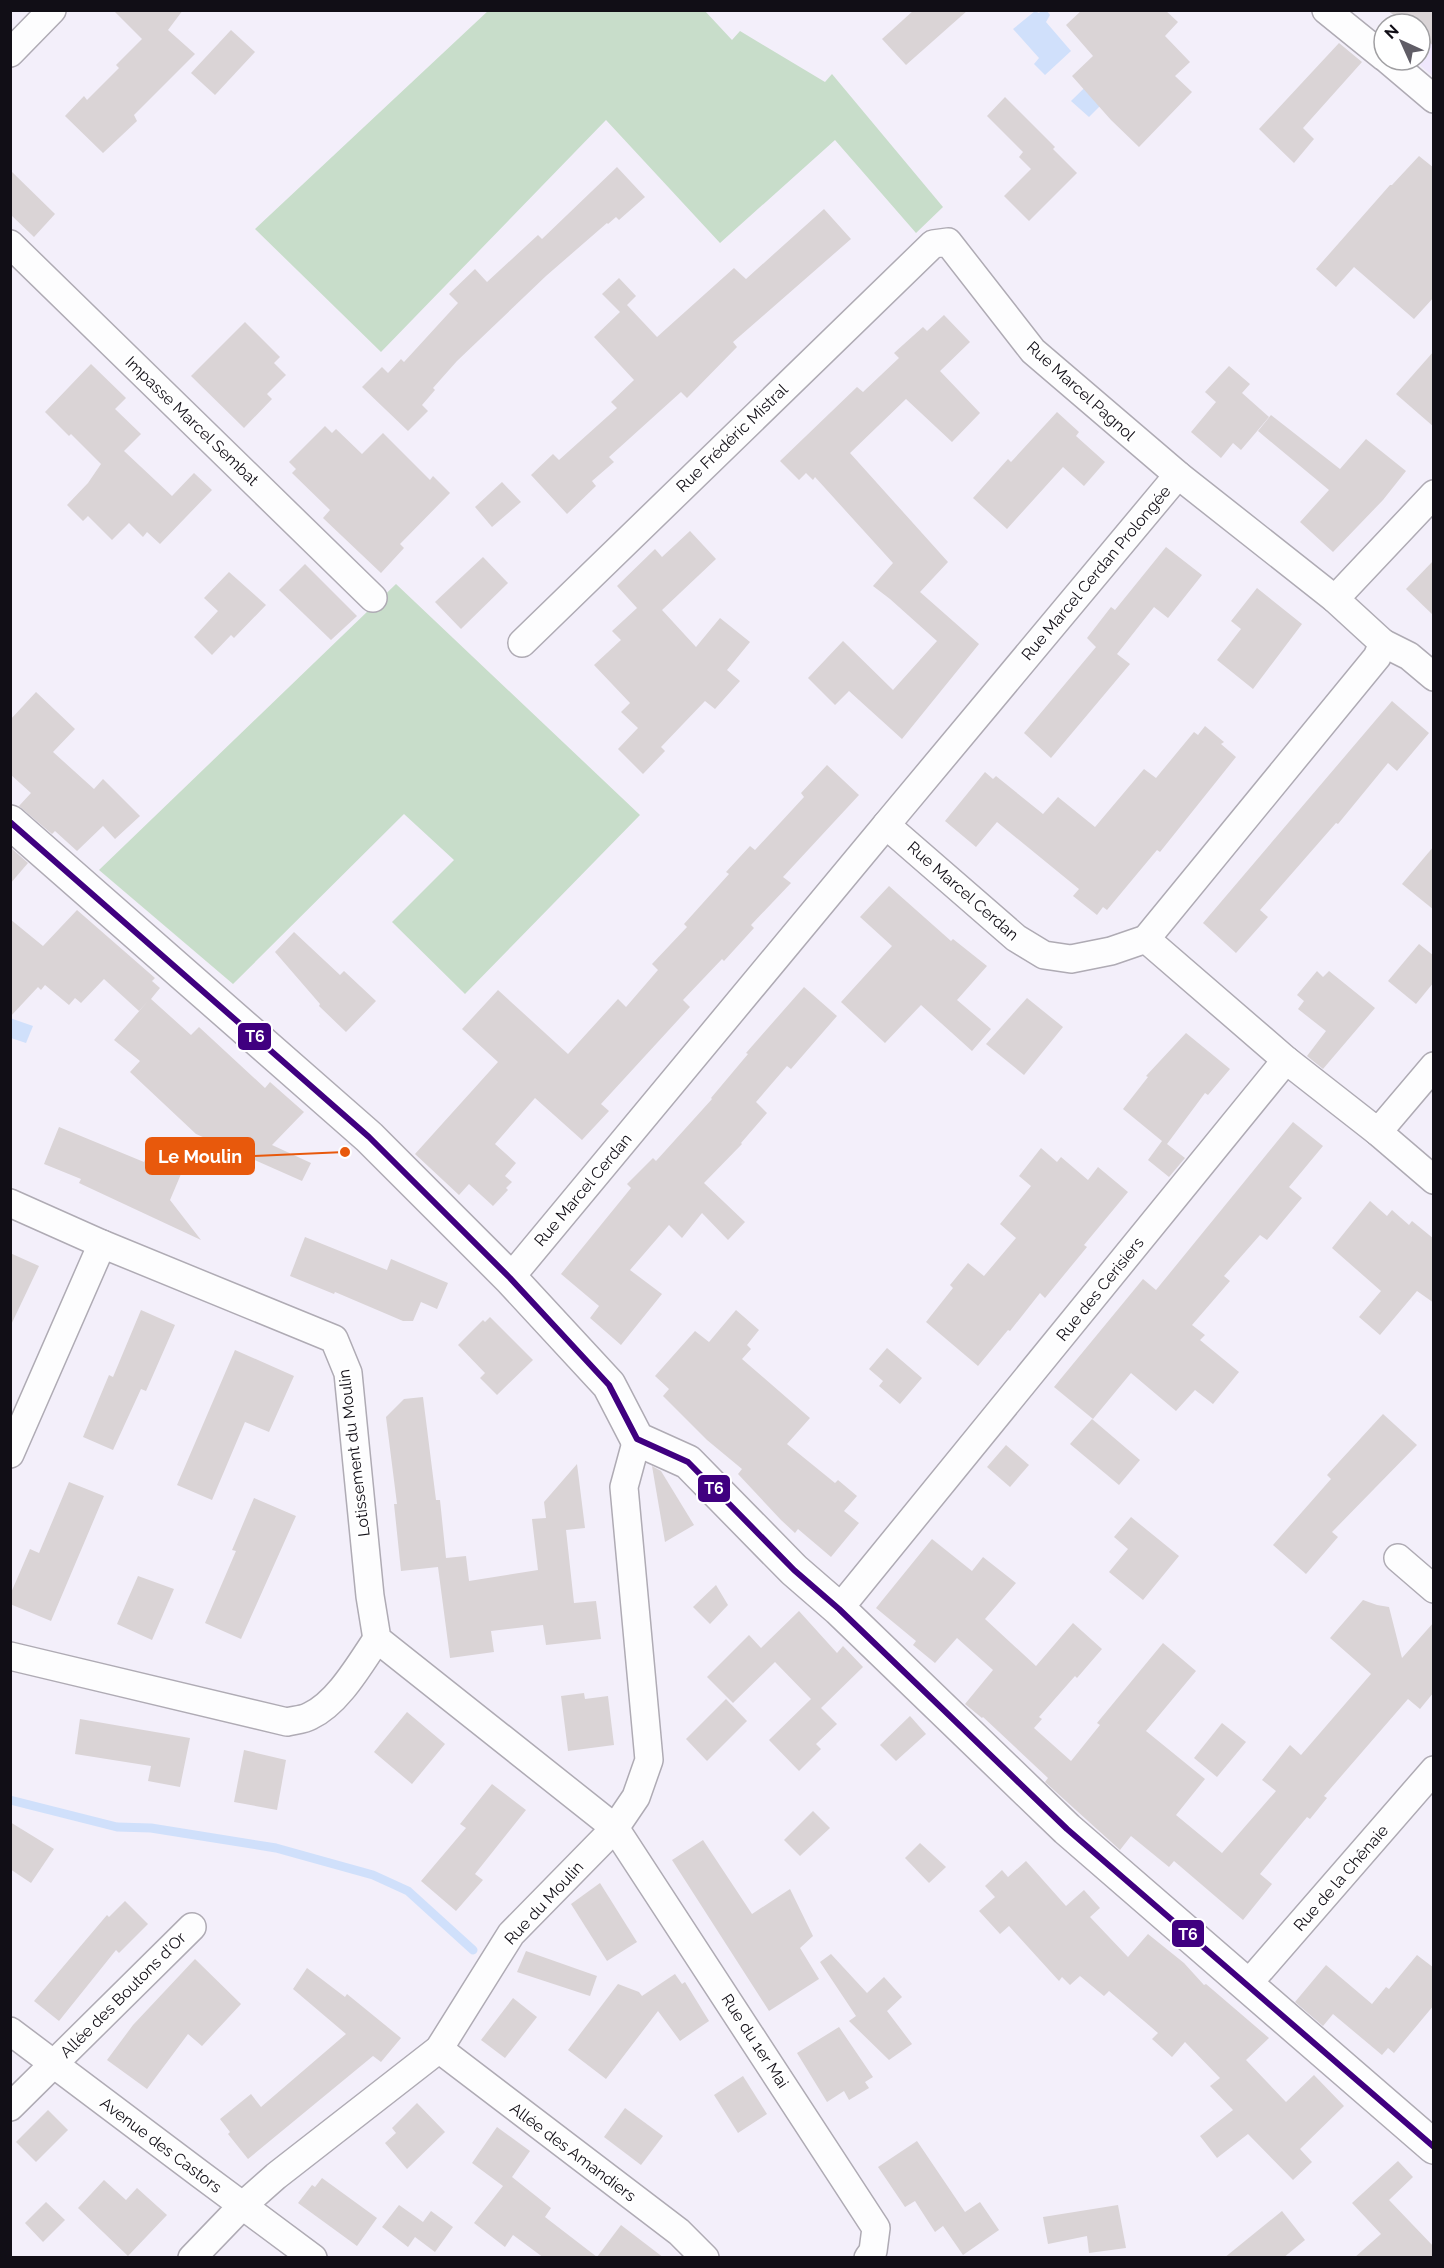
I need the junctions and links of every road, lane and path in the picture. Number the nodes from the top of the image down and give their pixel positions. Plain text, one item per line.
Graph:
1 (52, 10) edge
2 (1326, 10) edge
3 (1372, 47) edge
4 (10, 54) edge
5 (1402, 72) edge
6 (1434, 99) edge
7 (948, 242) joint
8 (10, 244) edge
9 (1178, 475) junction
10 (1434, 494) edge
11 (373, 598) dead end
12 (1335, 599) junction
13 (522, 643) dead end
14 (1383, 643) junction
15 (1434, 677) edge
16 (10, 822) edge
17 (886, 825) junction
18 (1146, 939) junction
19 (1286, 1060) junction
20 (1434, 1066) edge
21 (1378, 1132) junction
22 (1434, 1180) edge
23 (10, 1203) edge
24 (102, 1244) junction
25 (510, 1278) junction
26 (638, 1439) junction
27 (10, 1454) edge
28 (1398, 1558) dead end
29 (1434, 1588) edge
30 (839, 1609) junction
31 (377, 1639) junction
32 (10, 1656) edge
33 (1434, 1770) edge
34 (615, 1828) junction
35 (192, 1927) dead end
36 (1247, 1985) junction
37 (10, 2031) edge
38 (439, 2049) junction
39 (54, 2063) junction
40 (10, 2107) edge
41 (1434, 2147) edge
42 (242, 2206) junction
43 (192, 2258) edge
44 (313, 2258) edge
45 (705, 2258) edge
46 (868, 2258) edge

1 - 4 street
2 - 3 street
5 - 6 street
7 - 9 street, Rue Marcel Pagnol
7 - 13 street, Rue Frédéric Mistral
8 - 11 street, Impasse Marcel Sembat
9 - 12 street, Rue Marcel Cerdan Prolongée
9 - 17 street, Rue Marcel Cerdan Prolongée
10 - 12 street
12 - 14 street
14 - 15 street
14 - 18 street
16 - 25 street
17 - 18 street, Rue Marcel Cerdan
17 - 25 street, Rue Marcel Cerdan
18 - 19 street
19 - 21 street
19 - 30 street, Rue des Cerisiers
20 - 21 street
21 - 22 street
23 - 24 street, Lotissement du Moulin
24 - 27 street
24 - 31 street, Lotissement du Moulin
25 - 26 street
26 - 30 street
26 - 34 street, Rue du Moulin
28 - 29 street
30 - 36 street
31 - 32 street
31 - 34 street
33 - 36 street, Rue de la Chênaie
34 - 38 street, Rue du Moulin
34 - 46 street, Rue du 1er Mai
35 - 39 street, Allée des Boutons d'Or
36 - 41 street
37 - 39 street, Avenue des Castors
38 - 42 street, Rue du Moulin
38 - 45 street, Allée des Amandiers
39 - 40 street, Allée des Boutons d'Or
39 - 42 street, Avenue des Castors
42 - 43 street, Rue du Moulin
42 - 44 street, Avenue des Castors

